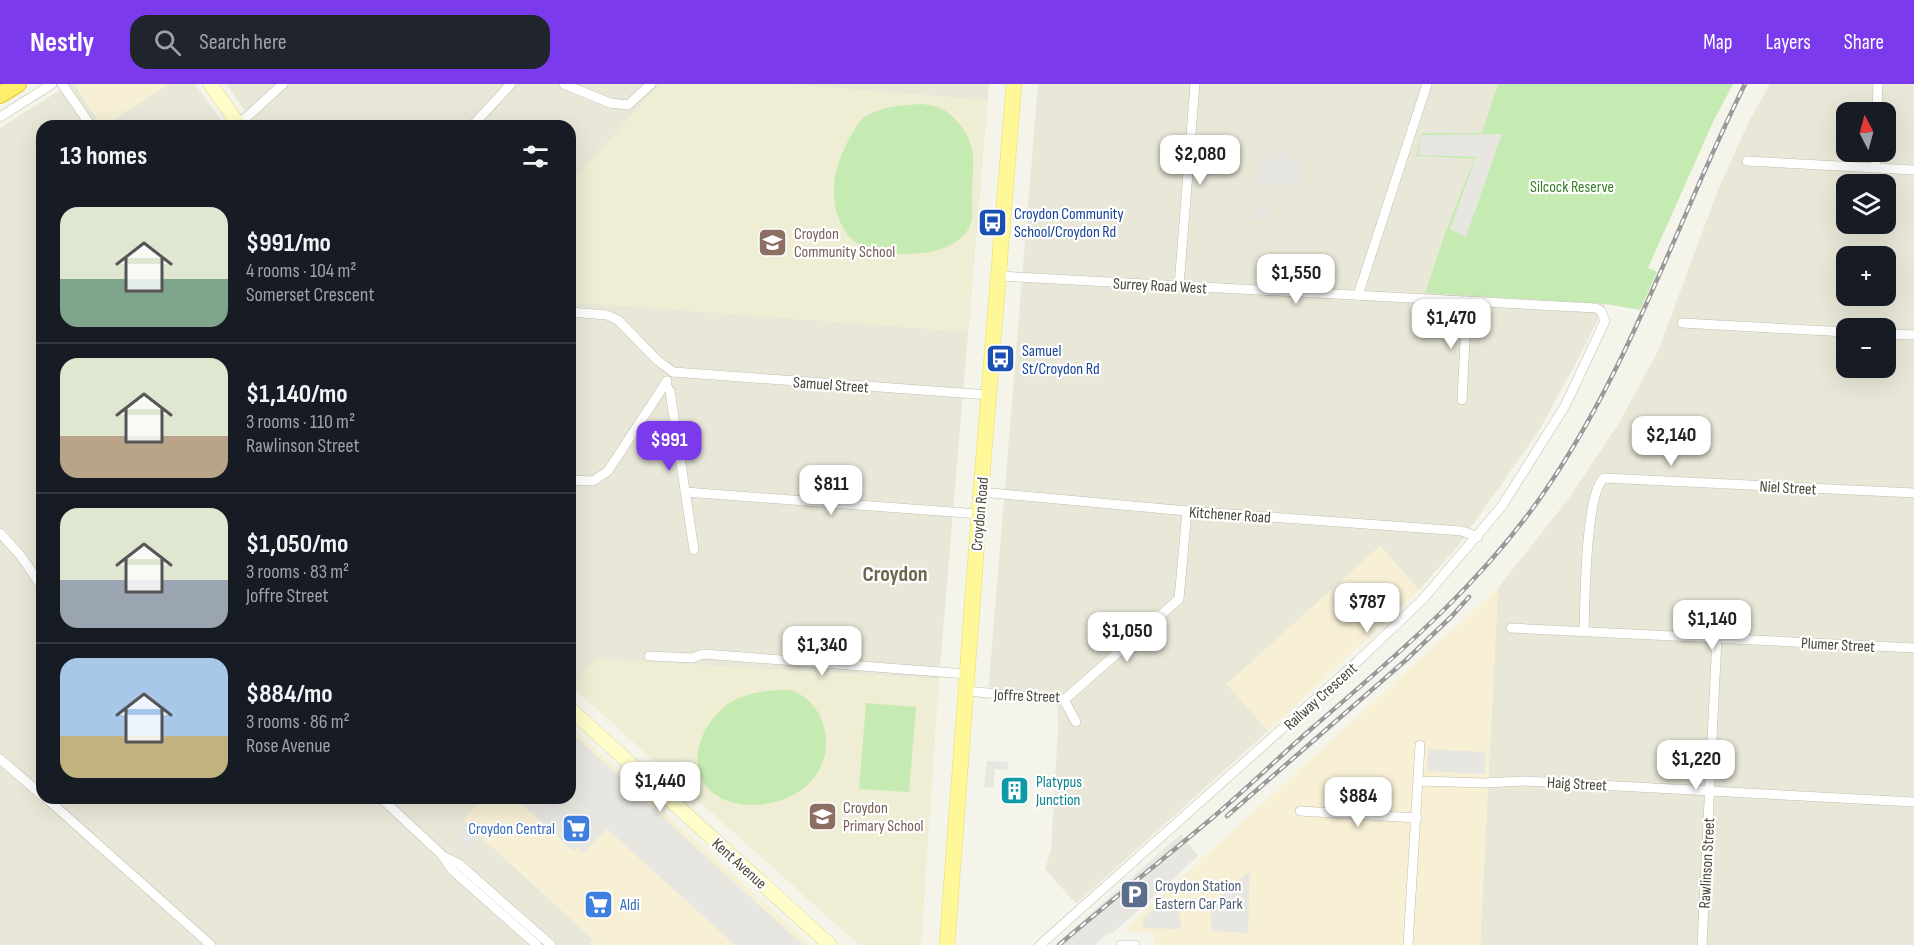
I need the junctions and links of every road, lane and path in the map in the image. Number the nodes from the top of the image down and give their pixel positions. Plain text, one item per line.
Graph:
1 (18, 84) edge
2 (52, 84) edge
3 (62, 84) edge
4 (210, 84) edge
5 (283, 84) edge
6 (511, 84) edge
7 (564, 84) edge
8 (651, 84) edge
9 (1014, 84) edge
10 (1195, 84) edge
11 (1427, 84) edge
12 (1878, 84) edge
13 (0, 95) edge
14 (1877, 102) edge
15 (0, 117) edge
16 (87, 120) edge
17 (236, 120) edge
18 (245, 120) edge
19 (478, 120) edge
20 (1747, 161) dead end
21 (1875, 162) edge
22 (1875, 168) junction
23 (1914, 170) edge
24 (999, 276) junction
25 (1179, 286) junction
26 (1358, 295) junction
27 (1467, 301) junction
28 (576, 312) edge
29 (1604, 315) joint
30 (1682, 322) dead end
31 (1836, 331) edge
32 (1896, 334) edge
33 (1914, 335) edge
34 (672, 372) junction
35 (665, 384) junction
36 (989, 395) junction
37 (1462, 400) dead end
38 (576, 480) edge
39 (685, 492) junction
40 (981, 492) junction
41 (1914, 494) edge
42 (1187, 511) junction
43 (979, 514) junction
44 (0, 533) edge
45 (1478, 537) junction
46 (694, 550) dead end
47 (36, 578) edge
48 (1511, 628) dead end
49 (1584, 632) junction
50 (1717, 637) junction
51 (1914, 648) edge
52 (649, 656) dead end
53 (967, 674) junction
54 (966, 691) junction
55 (1064, 700) junction
56 (576, 714) edge
57 (1076, 722) dead end
58 (1420, 745) dead end
59 (0, 759) edge
60 (1419, 781) junction
61 (36, 790) edge
62 (1709, 791) junction
63 (1914, 802) edge
64 (53, 804) edge
65 (387, 804) edge
66 (1300, 811) dead end
67 (1417, 818) junction
68 (442, 855) junction
69 (211, 945) edge
70 (537, 945) edge
71 (551, 945) edge
72 (830, 945) edge
73 (947, 945) edge
74 (1040, 945) edge
75 (1120, 945) edge
76 (1135, 945) edge
77 (1408, 945) edge
78 (1702, 945) edge

1 - 13 highway
2 - 15 street
3 - 16 street
4 - 17 main road
5 - 18 street
6 - 19 street
7 - 8 street
9 - 24 main road, Croydon Road
10 - 25 street
11 - 26 street
12 - 14 street
20 - 22 street
21 - 22 street
22 - 23 street
24 - 25 street, Surrey Road West
24 - 36 main road, Croydon Road
25 - 26 street, Surrey Road West
26 - 27 street, Surrey Road West
27 - 29 street, Surrey Road West
27 - 37 street
28 - 34 street
29 - 45 street, Railway Crescent
30 - 31 street
32 - 33 street
34 - 35 street
34 - 36 street, Samuel Street
35 - 38 street
35 - 39 street
36 - 40 main road, Croydon Road
39 - 43 street
39 - 46 street
40 - 42 street, Kitchener Road
40 - 43 main road, Croydon Road
41 - 49 street, Niel Street
42 - 45 street, Kitchener Road
42 - 55 street, Joffre Street
43 - 53 main road, Croydon Road
44 - 47 street
45 - 74 street, Railway Crescent
48 - 49 street, Plumer Street
49 - 50 street, Plumer Street
50 - 51 street, Plumer Street
50 - 62 street, Rawlinson Street
52 - 53 street
53 - 54 main road, Croydon Road
54 - 55 street, Joffre Street
54 - 73 main road, Croydon Road
55 - 57 street
56 - 72 main road, Kent Avenue
58 - 60 street
59 - 61 street
60 - 62 street, Haig Street
60 - 67 street
62 - 63 street, Haig Street
62 - 78 street, Rawlinson Street
64 - 69 street
65 - 68 street
66 - 67 street
67 - 77 street
68 - 70 street
68 - 71 street
75 - 76 street

